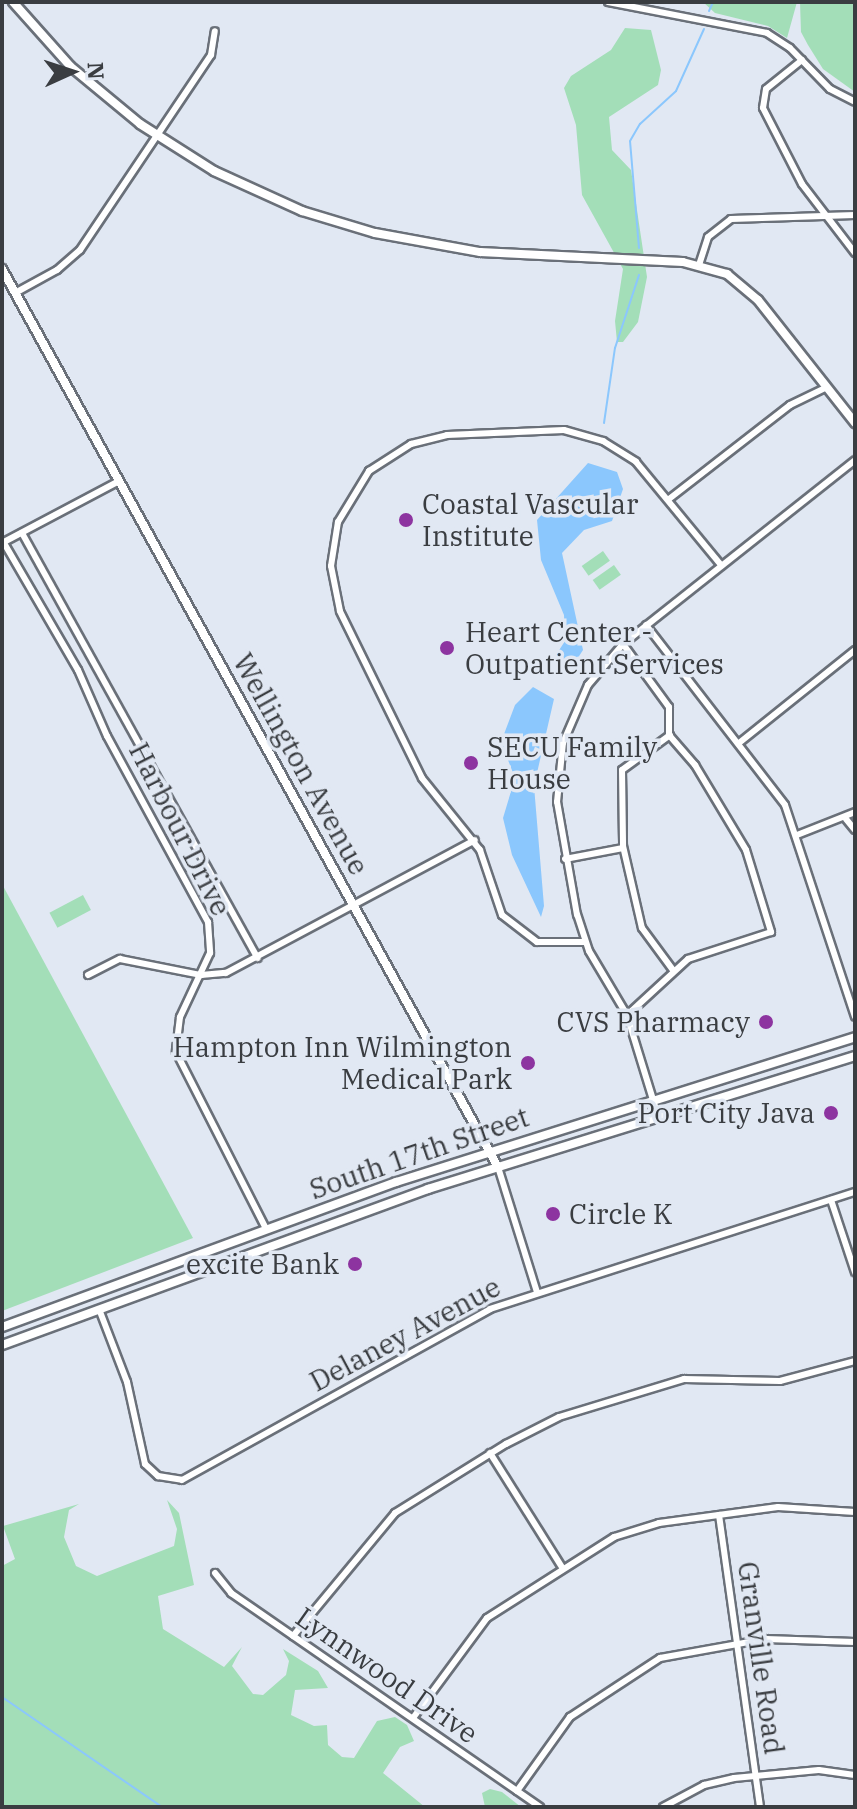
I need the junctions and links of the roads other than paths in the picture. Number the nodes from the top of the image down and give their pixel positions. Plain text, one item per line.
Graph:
1 (13, 2) edge
2 (608, 2) edge
3 (215, 31) dead end
4 (802, 60) junction
5 (855, 102) edge
6 (156, 135) junction
7 (822, 215) junction
8 (855, 215) edge
9 (855, 253) edge
10 (699, 265) junction
11 (2, 269) edge
12 (15, 293) junction
13 (827, 387) junction
14 (855, 423) edge
15 (855, 460) edge
16 (119, 481) junction
17 (669, 499) junction
18 (22, 533) junction
19 (3, 543) edge
20 (721, 565) junction
21 (646, 625) junction
22 (623, 644) junction
23 (855, 650) edge
24 (670, 735) junction
25 (739, 743) junction
26 (855, 812) edge
27 (846, 819) junction
28 (855, 830) edge
29 (797, 835) junction
30 (475, 840) junction
31 (623, 848) junction
32 (565, 859) junction
33 (355, 906) junction
34 (585, 942) junction
35 (258, 958) junction
36 (673, 970) junction
37 (88, 975) dead end
38 (201, 975) junction
39 (627, 1015) junction
40 (855, 1017) edge
41 (855, 1037) edge
42 (855, 1056) edge
43 (653, 1100) junction
44 (658, 1116) junction
45 (490, 1151) junction
46 (498, 1167) junction
47 (855, 1192) edge
48 (831, 1200) junction
49 (266, 1229) junction
50 (855, 1272) edge
51 (537, 1292) junction
52 (99, 1309) junction
53 (2, 1327) edge
54 (2, 1345) edge
55 (855, 1361) edge
56 (490, 1453) junction
57 (855, 1512) edge
58 (719, 1515) junction
59 (563, 1569) junction
60 (215, 1573) dead end
61 (293, 1636) junction
62 (736, 1642) junction
63 (855, 1642) edge
64 (413, 1718) junction
65 (755, 1775) junction
66 (855, 1775) edge
67 (517, 1791) junction
68 (540, 1807) edge
69 (663, 1807) edge
70 (760, 1807) edge

1 - 6 street
2 - 4 street
3 - 6 street
4 - 5 street
4 - 7 street
6 - 10 street
6 - 12 street
7 - 8 street
7 - 9 street
7 - 10 street
10 - 13 street
11 - 12 street, Wellington Avenue
12 - 16 street, Wellington Avenue
13 - 14 street
13 - 17 street
15 - 20 street
16 - 18 street
16 - 33 street, Wellington Avenue
17 - 20 street
17 - 30 street
18 - 19 street
18 - 35 street
19 - 38 street, Harbour Drive
20 - 21 street
21 - 22 street
21 - 25 street
22 - 24 street
22 - 32 street
23 - 25 street
24 - 31 street
24 - 36 street
25 - 29 street
26 - 27 street
27 - 28 street
27 - 29 street
29 - 40 street
30 - 33 street
30 - 34 street
31 - 32 street
31 - 36 street
32 - 34 street
33 - 35 street
33 - 45 street, Wellington Avenue
34 - 39 street
35 - 38 street
36 - 39 street
37 - 38 street
38 - 49 street, Harbour Drive
39 - 43 street
41 - 43 street, South 17th Street
42 - 44 street, South 17th Street
43 - 44 street
43 - 45 street, South 17th Street
44 - 46 street, South 17th Street
45 - 46 street, Wellington Avenue
45 - 49 street, South 17th Street
46 - 51 street, Wellington Avenue
46 - 52 street, South 17th Street
47 - 48 street, Delaney Avenue
48 - 50 street
48 - 51 street, Delaney Avenue
49 - 53 street, South 17th Street
51 - 52 street, Delaney Avenue
52 - 54 street, South 17th Street
55 - 56 street
56 - 59 street
56 - 61 street
57 - 58 street
58 - 59 street
58 - 62 street, Granville Road
59 - 64 street
60 - 61 street, Lynnwood Drive
61 - 64 street, Lynnwood Drive
62 - 63 street
62 - 65 street, Granville Road
62 - 67 street
64 - 67 street, Lynnwood Drive
65 - 66 street
65 - 69 street
65 - 70 street, Granville Road
67 - 68 street, Lynnwood Drive

